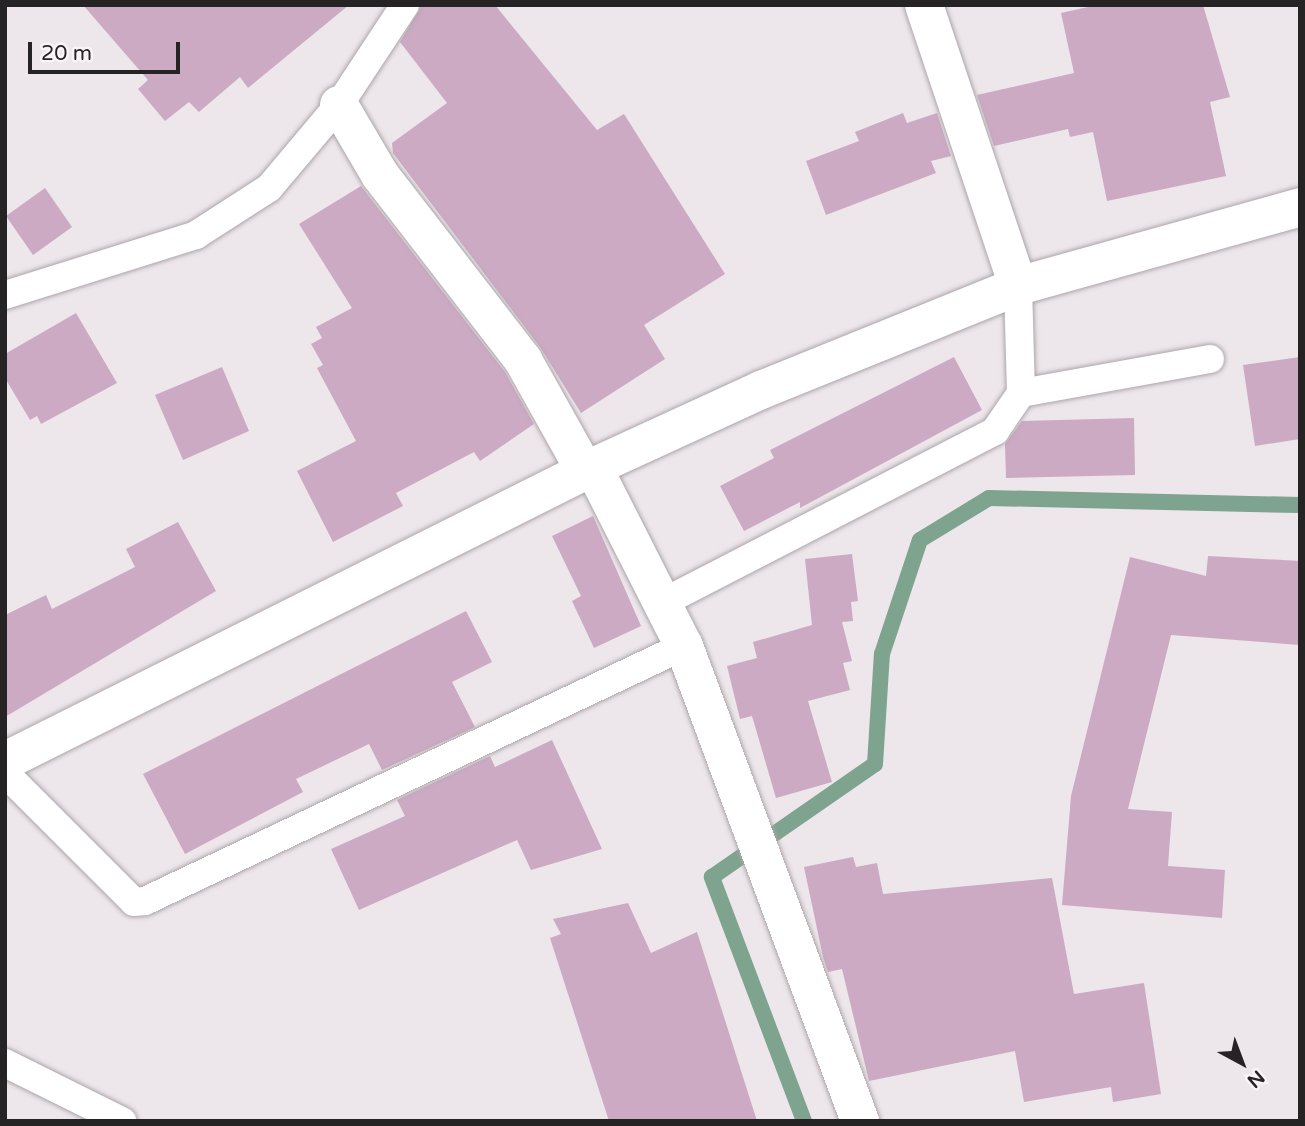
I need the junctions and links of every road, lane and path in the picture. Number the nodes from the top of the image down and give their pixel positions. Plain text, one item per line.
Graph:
1 (405, 5) edge
2 (924, 5) edge
3 (339, 105) junction
4 (1300, 207) edge
5 (1018, 286) junction
6 (5, 295) edge
7 (1210, 359) dead end
8 (1021, 393) junction
9 (589, 469) junction
10 (662, 603) junction
11 (684, 646) junction
12 (5, 761) edge
13 (5, 773) edge
14 (5, 1063) edge
15 (122, 1121) edge
16 (860, 1121) edge

1 - 3 lane
2 - 5 street
3 - 6 lane
3 - 9 street
4 - 5 street
5 - 8 lane
5 - 9 street
7 - 8 lane
8 - 10 lane
9 - 10 street
9 - 12 street
10 - 11 street
11 - 13 lane
11 - 16 street
14 - 15 lane

